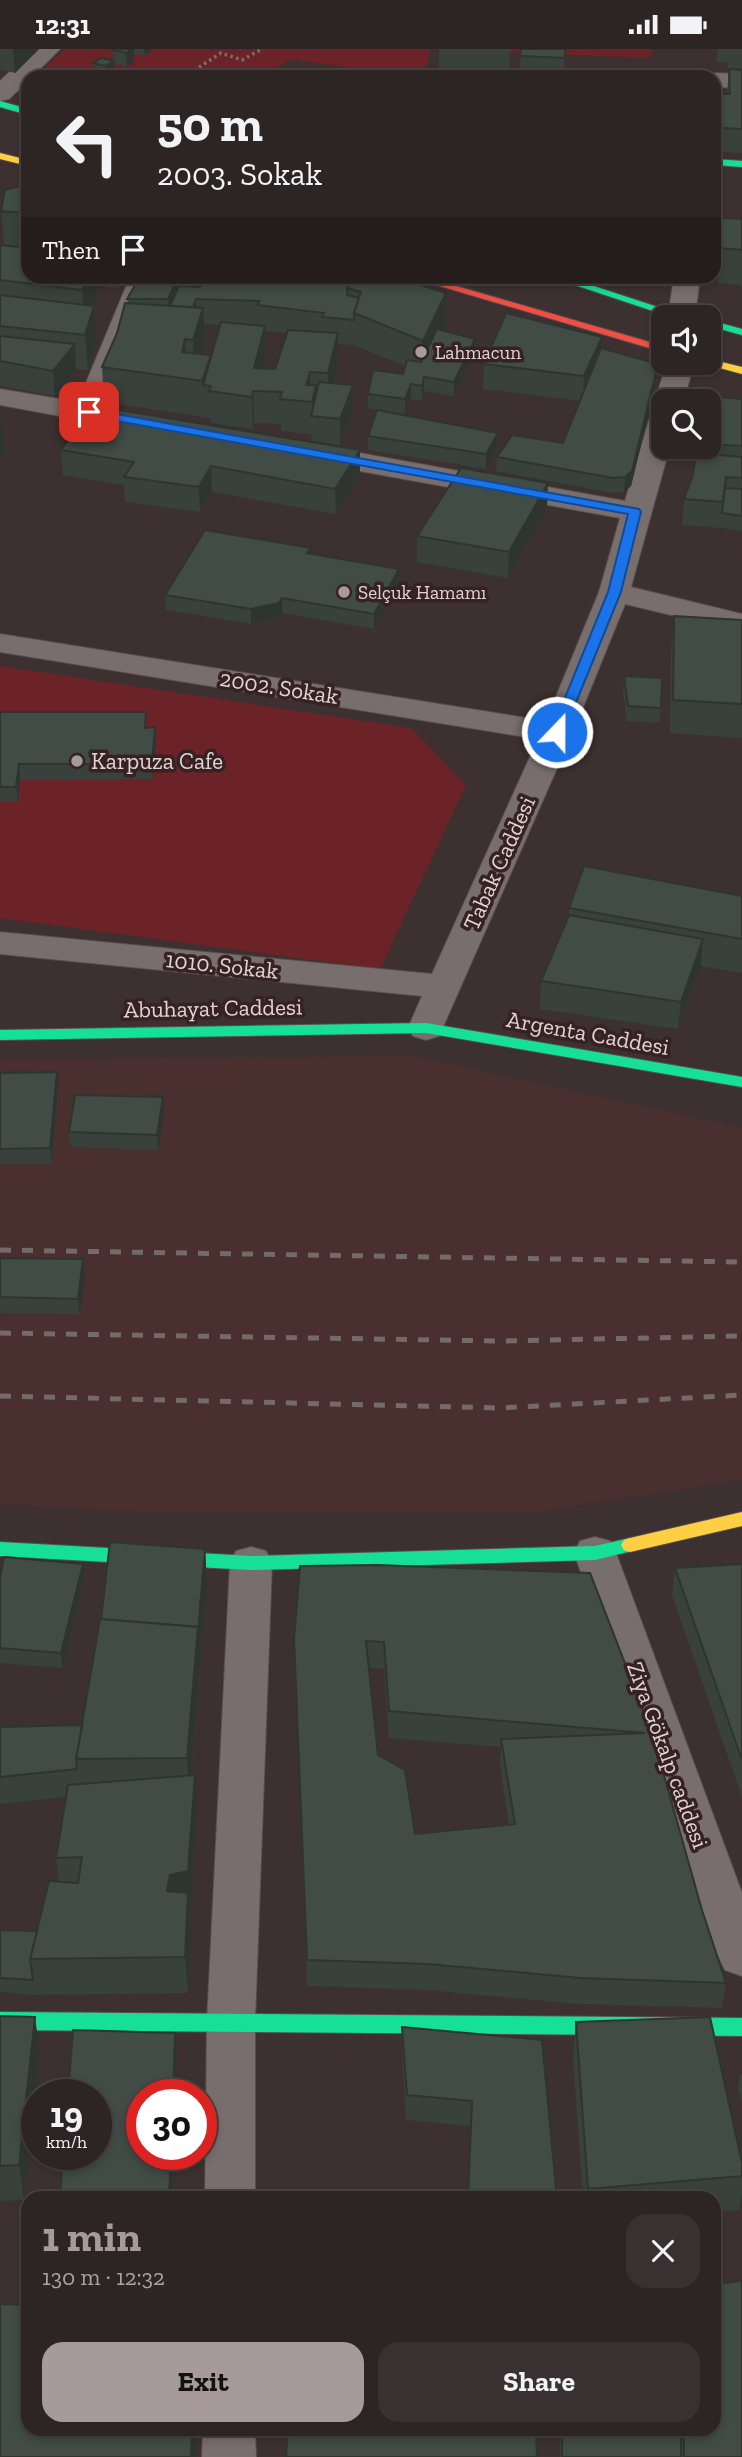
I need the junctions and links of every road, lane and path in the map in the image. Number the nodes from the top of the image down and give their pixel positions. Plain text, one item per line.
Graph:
1 (48, 49) edge
2 (262, 49) edge
3 (25, 70) edge
4 (195, 70) edge
5 (21, 74) edge
6 (721, 80) edge
7 (742, 81) edge
8 (0, 93) edge
9 (0, 104) edge
10 (21, 110) edge
11 (0, 156) edge
12 (21, 161) edge
13 (721, 162) edge
14 (742, 164) edge
15 (140, 284) edge
16 (439, 284) edge
17 (578, 284) edge
18 (686, 284) edge
19 (684, 305) edge
20 (651, 307) edge
21 (721, 326) edge
22 (742, 332) edge
23 (651, 346) edge
24 (721, 365) edge
25 (742, 371) edge
26 (0, 397) edge
27 (89, 412) junction
28 (170, 427) edge
29 (280, 447) edge
30 (651, 459) edge
31 (635, 512) junction
32 (614, 592) junction
33 (742, 623) edge
34 (0, 643) edge
35 (557, 732) junction
36 (0, 943) edge
37 (443, 987) junction
38 (426, 1028) junction
39 (0, 1035) edge
40 (742, 1082) edge
41 (742, 1519) edge
42 (0, 1549) edge
43 (595, 1553) junction
44 (251, 1563) junction
45 (742, 1956) edge
46 (0, 2021) edge
47 (231, 2021) junction
48 (742, 2027) edge
49 (230, 2191) edge
50 (229, 2436) edge
51 (229, 2457) edge

1 - 3 street
2 - 4 path
5 - 8 street
6 - 7 street
9 - 10 main road
11 - 12 main road
13 - 14 main road
15 - 27 street
16 - 23 main road
17 - 20 main road
18 - 19 street
21 - 22 main road
24 - 25 main road
26 - 27 street
27 - 28 street
29 - 31 street
30 - 31 street, Tabak Caddesi
31 - 32 street, Tabak Caddesi
32 - 33 street
32 - 35 street, Tabak Caddesi
34 - 35 street, 2002. Sokak
35 - 37 street, Tabak Caddesi
36 - 37 street, 1010. Sokak
37 - 38 street, Tabak Caddesi
38 - 39 main road, Abuhayat Caddesi
38 - 40 main road, Argenta Caddesi
41 - 43 main road
42 - 44 main road
43 - 44 main road
43 - 45 street, Ziya Gökalp caddesi
44 - 47 street
46 - 47 main road
47 - 48 main road
47 - 49 street
50 - 51 street

